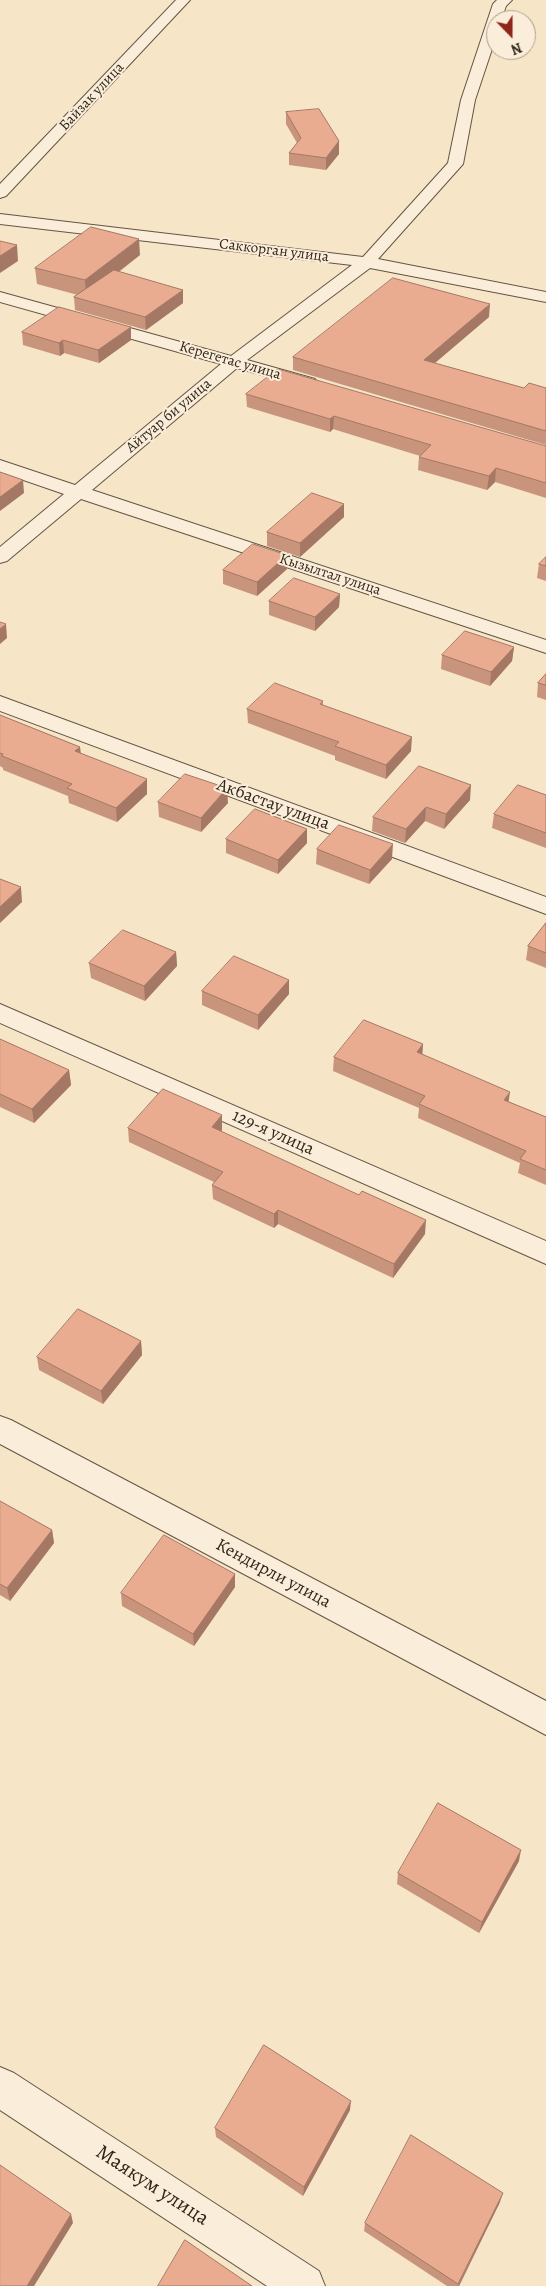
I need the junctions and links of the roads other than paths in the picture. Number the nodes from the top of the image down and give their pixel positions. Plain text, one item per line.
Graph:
1 (183, 0) edge
2 (505, 0) edge
3 (0, 193) edge
4 (0, 218) edge
5 (366, 262) junction
6 (0, 297) edge
7 (546, 297) edge
8 (235, 361) junction
9 (329, 389) edge
10 (0, 466) edge
11 (78, 492) junction
12 (0, 557) edge
13 (546, 647) edge
14 (0, 703) edge
15 (546, 906) edge
16 (0, 1012) edge
17 (546, 1253) edge
18 (0, 1429) edge
19 (546, 1719) edge
20 (0, 2087) edge
21 (304, 2286) edge

1 - 3 street, Байзак улица
2 - 5 street, Айтуар би улица
4 - 5 street, Саккорган улица
5 - 7 street, Саккорган улица
5 - 8 street, Айтуар би улица
6 - 8 street, Керегетас улица
8 - 9 street, Керегетас улица
8 - 11 street, Айтуар би улица
10 - 11 street, Кызылтал улица
11 - 12 street, Айтуар би улица
11 - 13 street, Кызылтал улица
14 - 15 street, Акбастау улица
16 - 17 street, 129-я улица
18 - 19 street, Кендирли улица
20 - 21 street, Маякум улица

